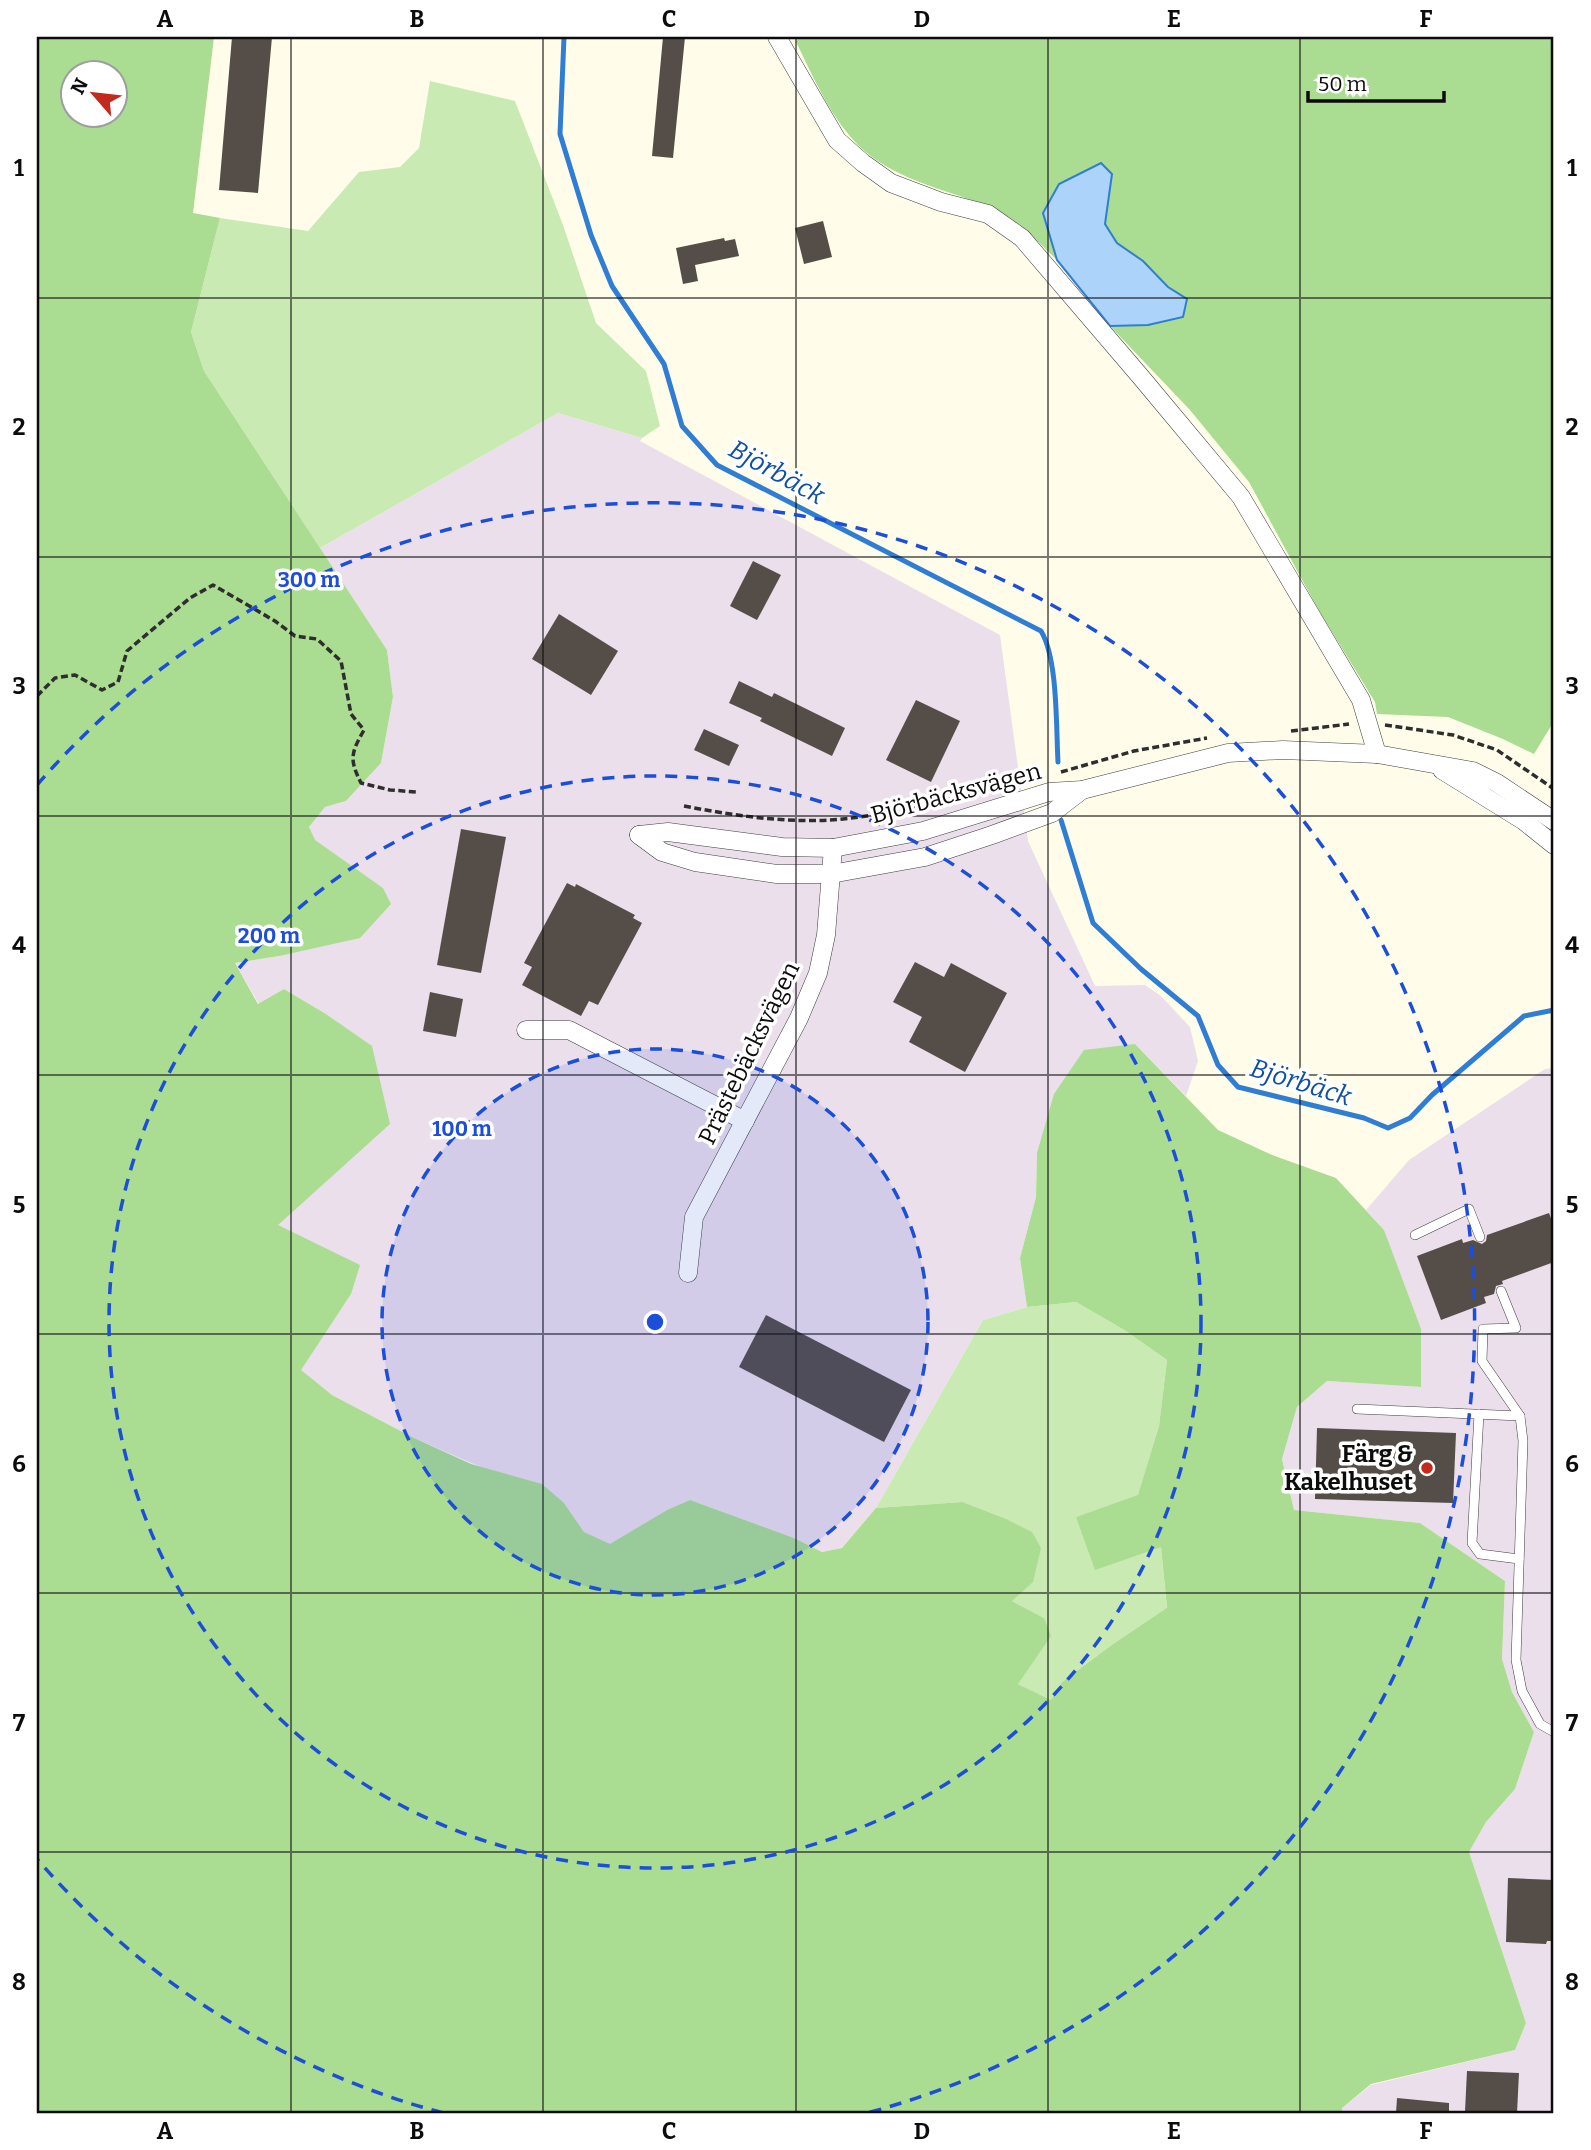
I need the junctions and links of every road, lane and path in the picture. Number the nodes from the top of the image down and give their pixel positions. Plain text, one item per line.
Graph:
1 (777, 37) edge
2 (37, 696) edge
3 (1377, 754) junction
4 (1436, 766) junction
5 (1082, 790) junction
6 (416, 792) dead end
7 (1554, 821) edge
8 (1554, 845) edge
9 (833, 848) junction
10 (831, 874) junction
11 (526, 1030) dead end
12 (745, 1121) junction
13 (1415, 1236) dead end
14 (1480, 1237) dead end
15 (688, 1273) dead end
16 (1501, 1291) dead end
17 (1357, 1409) dead end
18 (1479, 1413) junction
19 (1520, 1416) junction
20 (1519, 1559) junction
21 (1554, 1732) edge

1 - 3 street
2 - 6 path
3 - 4 street, Björbäcksvägen
3 - 5 street, Björbäcksvägen
4 - 7 street, Björbäcksvägen
4 - 8 street, Björbäcksvägen
5 - 9 street, Björbäcksvägen
5 - 10 street, Björbäcksvägen
9 - 10 street, Prästebäcksvägen
9 - 10 street, Björbäcksvägen
10 - 12 street, Prästebäcksvägen
11 - 12 street
12 - 15 street, Prästebäcksvägen
13 - 14 lane
16 - 19 lane
17 - 18 lane
18 - 19 lane
18 - 20 lane
19 - 20 lane
20 - 21 lane

